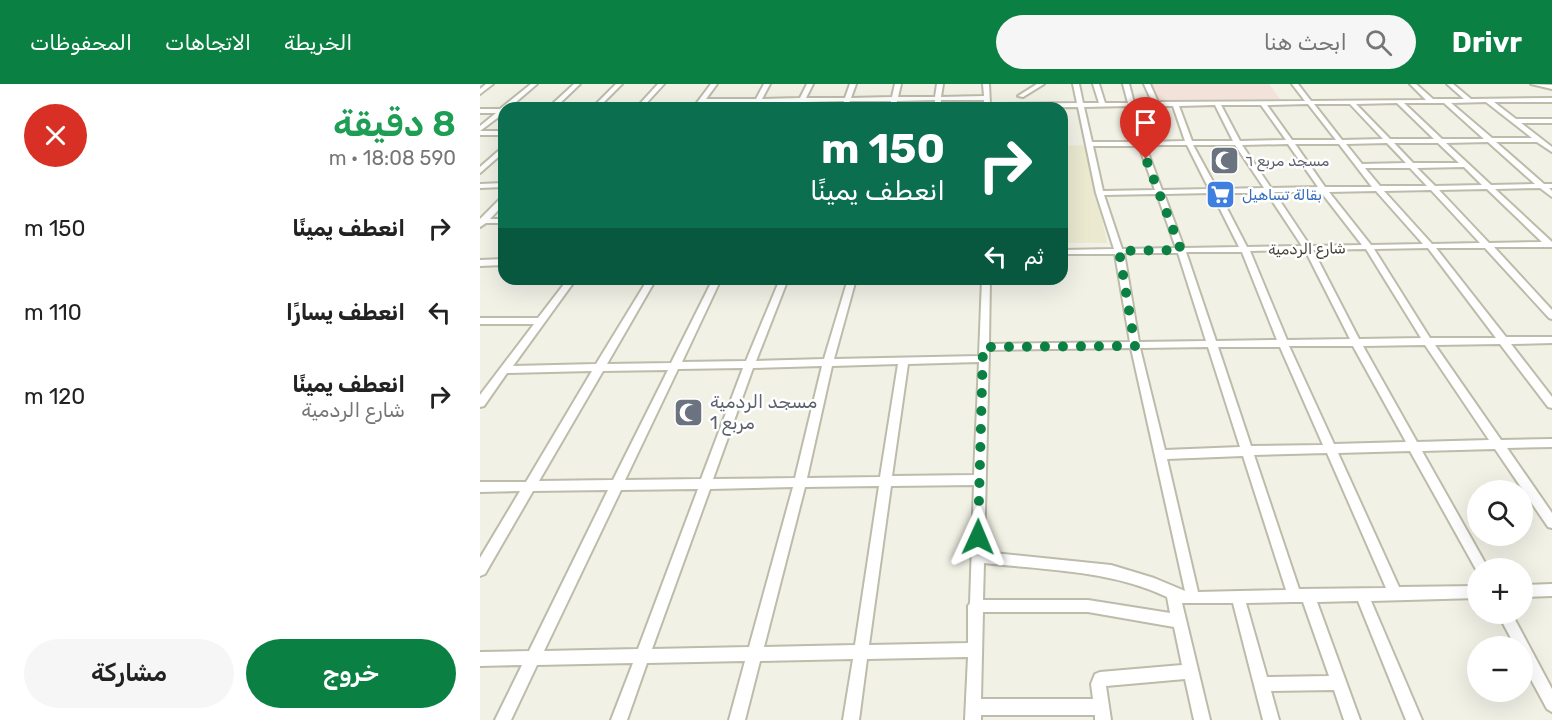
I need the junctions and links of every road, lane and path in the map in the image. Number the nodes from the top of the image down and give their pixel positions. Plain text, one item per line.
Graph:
1 (490, 84) edge
2 (534, 84) edge
3 (577, 84) edge
4 (619, 84) edge
5 (661, 84) edge
6 (714, 84) edge
7 (767, 84) edge
8 (810, 84) edge
9 (853, 84) edge
10 (898, 84) edge
11 (940, 84) edge
12 (986, 84) edge
13 (1021, 84) edge
14 (1041, 84) edge
15 (1076, 84) edge
16 (1096, 84) edge
17 (1126, 84) edge
18 (1147, 84) edge
19 (1295, 84) edge
20 (1413, 84) edge
21 (1450, 84) edge
22 (1534, 84) edge
23 (1552, 87) edge
24 (480, 92) edge
25 (1021, 96) junction
26 (986, 98) junction
27 (847, 99) junction
28 (895, 99) junction
29 (939, 99) junction
30 (802, 100) junction
31 (1488, 100) junction
32 (1552, 100) edge
33 (702, 101) joint
34 (757, 101) junction
35 (1398, 101) junction
36 (1431, 101) junction
37 (1444, 101) junction
38 (1470, 101) junction
39 (513, 102) edge
40 (558, 102) edge
41 (601, 102) edge
42 (644, 102) edge
43 (846, 102) edge
44 (894, 102) edge
45 (938, 102) edge
46 (986, 102) edge
47 (1022, 102) edge
48 (1309, 102) junction
49 (1351, 102) junction
50 (1216, 103) junction
51 (1263, 103) junction
52 (1131, 104) junction
53 (1156, 104) junction
54 (1175, 104) junction
55 (1068, 105) edge
56 (1082, 105) junction
57 (1103, 105) junction
58 (498, 110) edge
59 (480, 111) edge
60 (498, 115) edge
61 (1516, 121) junction
62 (1552, 121) edge
63 (480, 131) edge
64 (498, 132) edge
65 (1388, 140) junction
66 (1440, 140) junction
67 (1488, 140) junction
68 (1539, 140) junction
69 (1289, 141) junction
70 (1341, 141) junction
71 (1237, 142) junction
72 (1141, 143) junction
73 (1189, 143) junction
74 (1089, 144) junction
75 (1552, 150) edge
76 (498, 154) edge
77 (1410, 165) junction
78 (1465, 165) junction
79 (1360, 166) junction
80 (480, 171) edge
81 (498, 185) edge
82 (480, 186) edge
83 (1488, 186) junction
84 (1542, 186) junction
85 (1552, 186) edge
86 (1430, 187) junction
87 (1377, 188) junction
88 (1267, 189) junction
89 (1323, 189) junction
90 (1213, 190) junction
91 (1158, 192) junction
92 (1100, 193) junction
93 (1552, 195) edge
94 (498, 206) edge
95 (498, 222) edge
96 (482, 223) edge
97 (1488, 245) junction
98 (1551, 245) edge
99 (1430, 246) junction
100 (1369, 248) junction
101 (1308, 249) junction
102 (1181, 250) junction
103 (1245, 250) junction
104 (1119, 251) junction
105 (1068, 252) edge
106 (480, 262) edge
107 (498, 262) edge
108 (568, 285) edge
109 (648, 285) edge
110 (714, 285) edge
111 (782, 285) edge
112 (850, 285) edge
113 (986, 285) edge
114 (1552, 316) edge
115 (480, 321) edge
116 (541, 321) junction
117 (1552, 340) edge
118 (1502, 341) junction
119 (1428, 342) junction
120 (1357, 344) junction
121 (1210, 345) junction
122 (1284, 345) junction
123 (1135, 346) junction
124 (982, 353) junction
125 (903, 361) junction
126 (828, 362) junction
127 (749, 364) junction
128 (674, 366) junction
129 (600, 368) junction
130 (505, 370) junction
131 (480, 402) edge
132 (1552, 404) edge
133 (1552, 443) edge
134 (1498, 444) junction
135 (1412, 446) junction
136 (1330, 448) junction
137 (1246, 451) junction
138 (1159, 455) junction
139 (980, 480) junction
140 (886, 481) junction
141 (800, 482) junction
142 (705, 483) junction
143 (617, 486) junction
144 (480, 487) edge
145 (529, 487) junction
146 (1552, 523) edge
147 (978, 557) junction
148 (1475, 558) edge
149 (480, 570) edge
150 (1552, 590) edge
151 (1533, 591) edge
152 (1467, 592) edge
153 (1173, 594) junction
154 (1362, 595) junction
155 (1396, 595) junction
156 (1301, 597) junction
157 (1192, 598) junction
158 (1238, 598) junction
159 (975, 606) junction
160 (1180, 621) junction
161 (974, 650) junction
162 (862, 652) junction
163 (645, 654) junction
164 (754, 655) junction
165 (534, 657) junction
166 (480, 658) edge
167 (1533, 668) edge
168 (1191, 671) junction
169 (1339, 682) junction
170 (1261, 684) junction
171 (1552, 704) edge
172 (973, 714) edge
173 (1102, 714) edge
174 (503, 720) edge
175 (619, 720) edge
176 (737, 720) edge
177 (852, 720) edge
178 (1202, 720) edge
179 (1271, 720) edge
180 (1352, 720) edge
181 (1414, 720) edge

1 - 24 street
2 - 39 street
3 - 40 street
4 - 41 street
5 - 42 street
6 - 33 street
7 - 34 street
8 - 30 street
9 - 27 street
10 - 28 street
11 - 29 street
12 - 26 street
13 - 25 street
14 - 25 street
15 - 56 street
16 - 57 street
17 - 52 street
18 - 53 street
19 - 48 street
20 - 36 street
21 - 38 street
22 - 23 street
25 - 47 street
26 - 29 street
26 - 46 street
27 - 28 street
27 - 30 street
27 - 43 street
28 - 29 street
28 - 44 street
29 - 45 street
30 - 34 street
31 - 32 street
31 - 38 street
31 - 61 street
33 - 34 street
35 - 36 street
35 - 49 street
35 - 66 street
36 - 37 street
37 - 38 street
37 - 67 street
48 - 49 street
48 - 51 street
48 - 70 street
49 - 65 street
50 - 51 street
50 - 54 street
50 - 71 street
51 - 69 street
52 - 53 street
52 - 57 street
52 - 72 street
53 - 54 street
54 - 73 street
55 - 56 street
56 - 57 street
56 - 74 street
58 - 59 street
60 - 63 street
61 - 62 street
61 - 68 street
63 - 64 street
65 - 66 street
65 - 70 street
65 - 77 street
66 - 67 street
66 - 78 street
67 - 68 street
67 - 84 street
68 - 75 street
69 - 70 street
69 - 71 street
69 - 89 street
70 - 79 street
71 - 73 street
71 - 88 street
72 - 73 street
72 - 74 street
72 - 91 street
73 - 90 street
74 - 92 street
76 - 80 street
77 - 78 street
77 - 79 street
77 - 86 street
78 - 83 street
79 - 87 street
81 - 82 street
83 - 84 street
83 - 86 street
83 - 98 street
84 - 85 street
84 - 93 street
86 - 87 street
86 - 97 street
87 - 89 street
87 - 99 street
88 - 89 street
88 - 90 street
88 - 101 street
89 - 100 street
90 - 91 street
90 - 103 street
91 - 92 street
91 - 102 street
92 - 104 street
94 - 96 street
95 - 96 street
97 - 98 street, شارع الردمية
97 - 99 street, شارع الردمية
97 - 114 street
99 - 100 street, شارع الردمية
99 - 118 street
100 - 101 street, شارع الردمية
100 - 119 street
101 - 103 street, شارع الردمية
101 - 120 street
102 - 103 street, شارع الردمية
102 - 104 street, شارع الردمية
102 - 121 street
103 - 122 street
104 - 105 street, شارع الردمية
104 - 123 street
106 - 107 street
108 - 116 street
109 - 129 street
110 - 128 street
111 - 127 street
112 - 126 street
113 - 124 street
115 - 116 street
116 - 130 street
117 - 118 street
118 - 119 street
118 - 132 street
119 - 120 street
119 - 134 street
120 - 122 street
120 - 135 street
121 - 122 street
121 - 123 street
121 - 137 street
122 - 136 street
123 - 124 street
123 - 138 street
124 - 125 street
124 - 139 street
125 - 126 street
125 - 140 street
126 - 127 street
126 - 141 street
127 - 128 street
127 - 142 street
128 - 129 street
128 - 143 street
129 - 130 street
129 - 145 street
130 - 131 street
133 - 134 street
134 - 135 street
134 - 146 street
135 - 136 street
135 - 148 street
136 - 137 street
136 - 155 street
137 - 138 street
137 - 156 street
138 - 157 street
139 - 140 street
139 - 147 street
140 - 141 street
140 - 162 street
141 - 142 street
141 - 164 street
142 - 143 street
142 - 163 street
143 - 145 street
143 - 165 street
144 - 145 street
145 - 149 street
147 - 153 street
147 - 159 street
150 - 151 street
152 - 155 street
153 - 157 street
153 - 160 street
154 - 155 street
154 - 156 street
154 - 181 street
156 - 158 street
156 - 169 street
157 - 158 street
158 - 170 street
159 - 160 street
159 - 161 street
160 - 168 street
161 - 162 street
161 - 172 street
162 - 164 street
162 - 177 street
163 - 164 street
163 - 165 street
163 - 175 street
164 - 176 street
165 - 166 street
165 - 174 street
167 - 171 street
168 - 173 street
168 - 178 street
169 - 170 street
169 - 180 street
170 - 179 street
172 - 173 street

